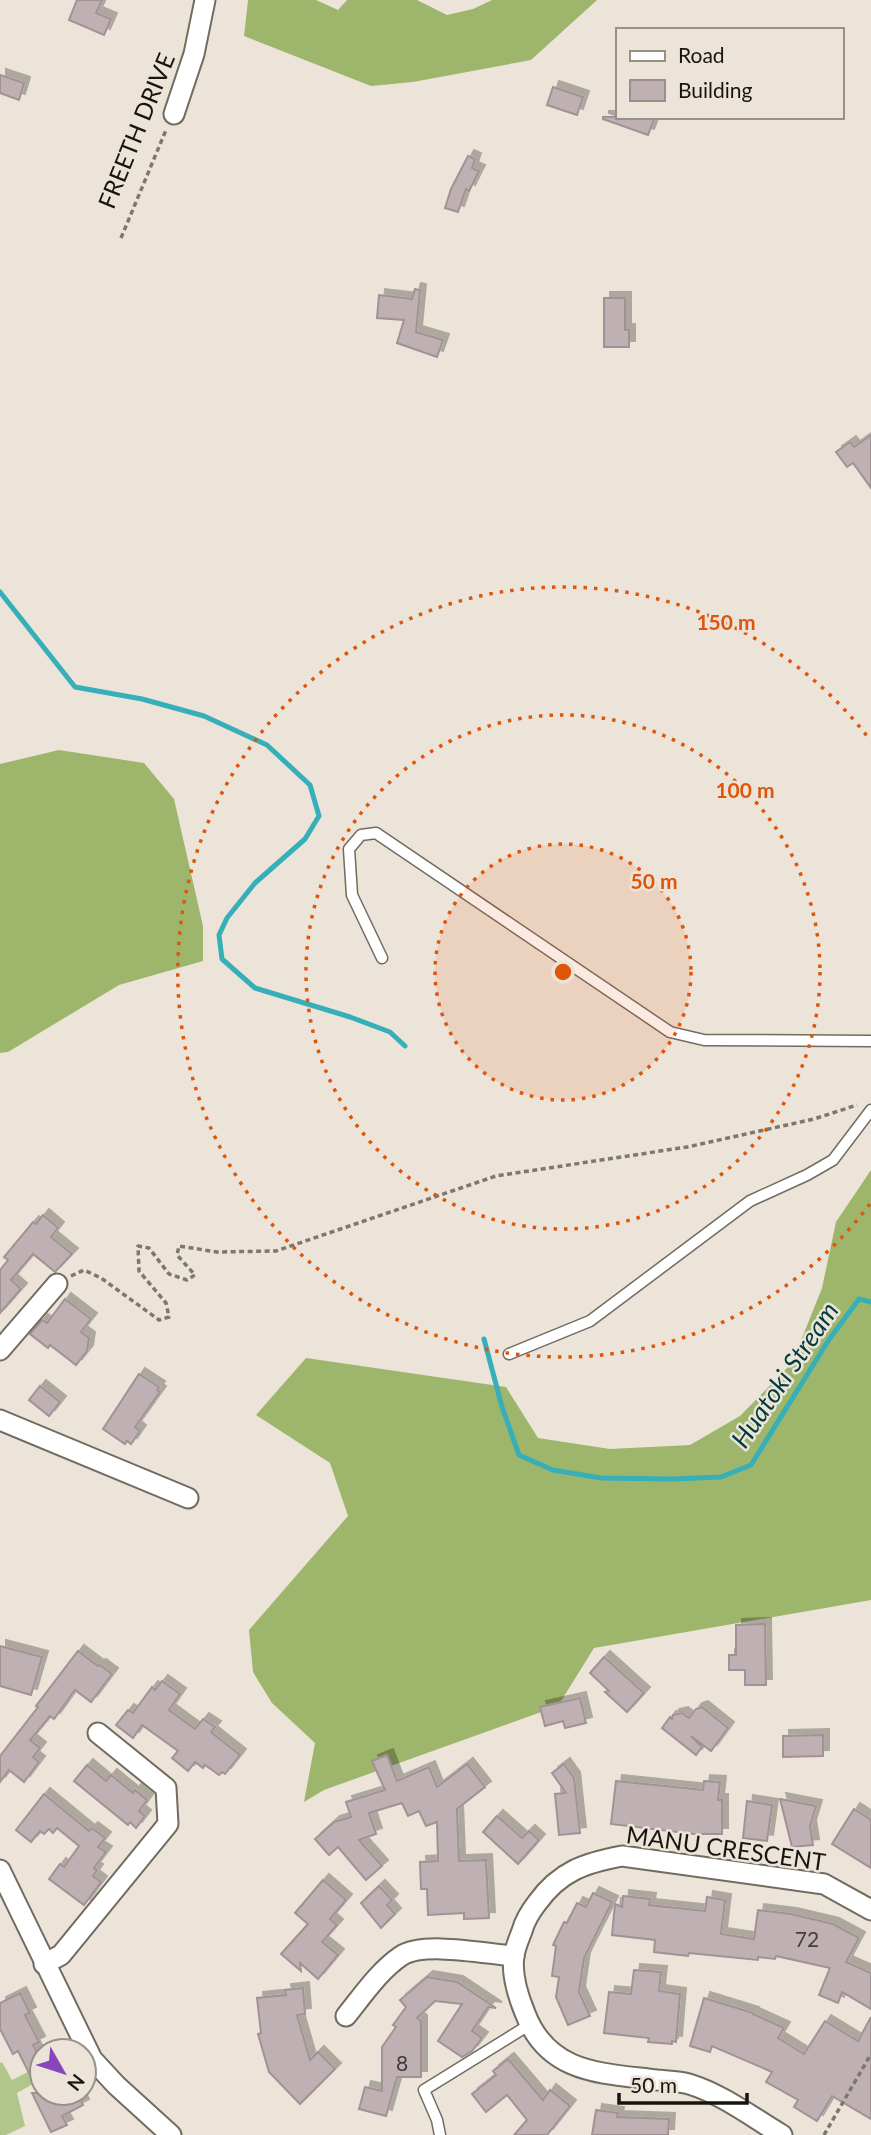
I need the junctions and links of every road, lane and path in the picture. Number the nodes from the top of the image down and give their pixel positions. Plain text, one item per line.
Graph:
1 (205, 0) edge
2 (174, 114) joint
3 (121, 238) dead end
4 (382, 958) dead end
5 (871, 1041) edge
6 (860, 1105) dead end
7 (871, 1110) edge
8 (57, 1284) joint
9 (0, 1350) edge
10 (509, 1354) dead end
11 (0, 1420) edge
12 (188, 1499) dead end
13 (98, 1733) dead end
14 (0, 1870) edge
15 (871, 1910) edge
16 (514, 1956) junction
17 (44, 1964) junction
18 (346, 2016) dead end
19 (529, 2025) junction
20 (871, 2054) edge
21 (171, 2135) edge
22 (440, 2135) edge
23 (782, 2135) edge
24 (824, 2135) edge

1 - 2 street, FREETH DRIVE
2 - 3 path, FREETH DRIVE
4 - 5 lane
6 - 8 path
7 - 10 lane
8 - 9 street
11 - 12 street
13 - 17 street
14 - 17 street
15 - 16 street, MANU CRESCENT
16 - 18 street
16 - 19 street, MANU CRESCENT
17 - 21 street
19 - 22 lane
19 - 23 street, MANU CRESCENT
20 - 24 path

